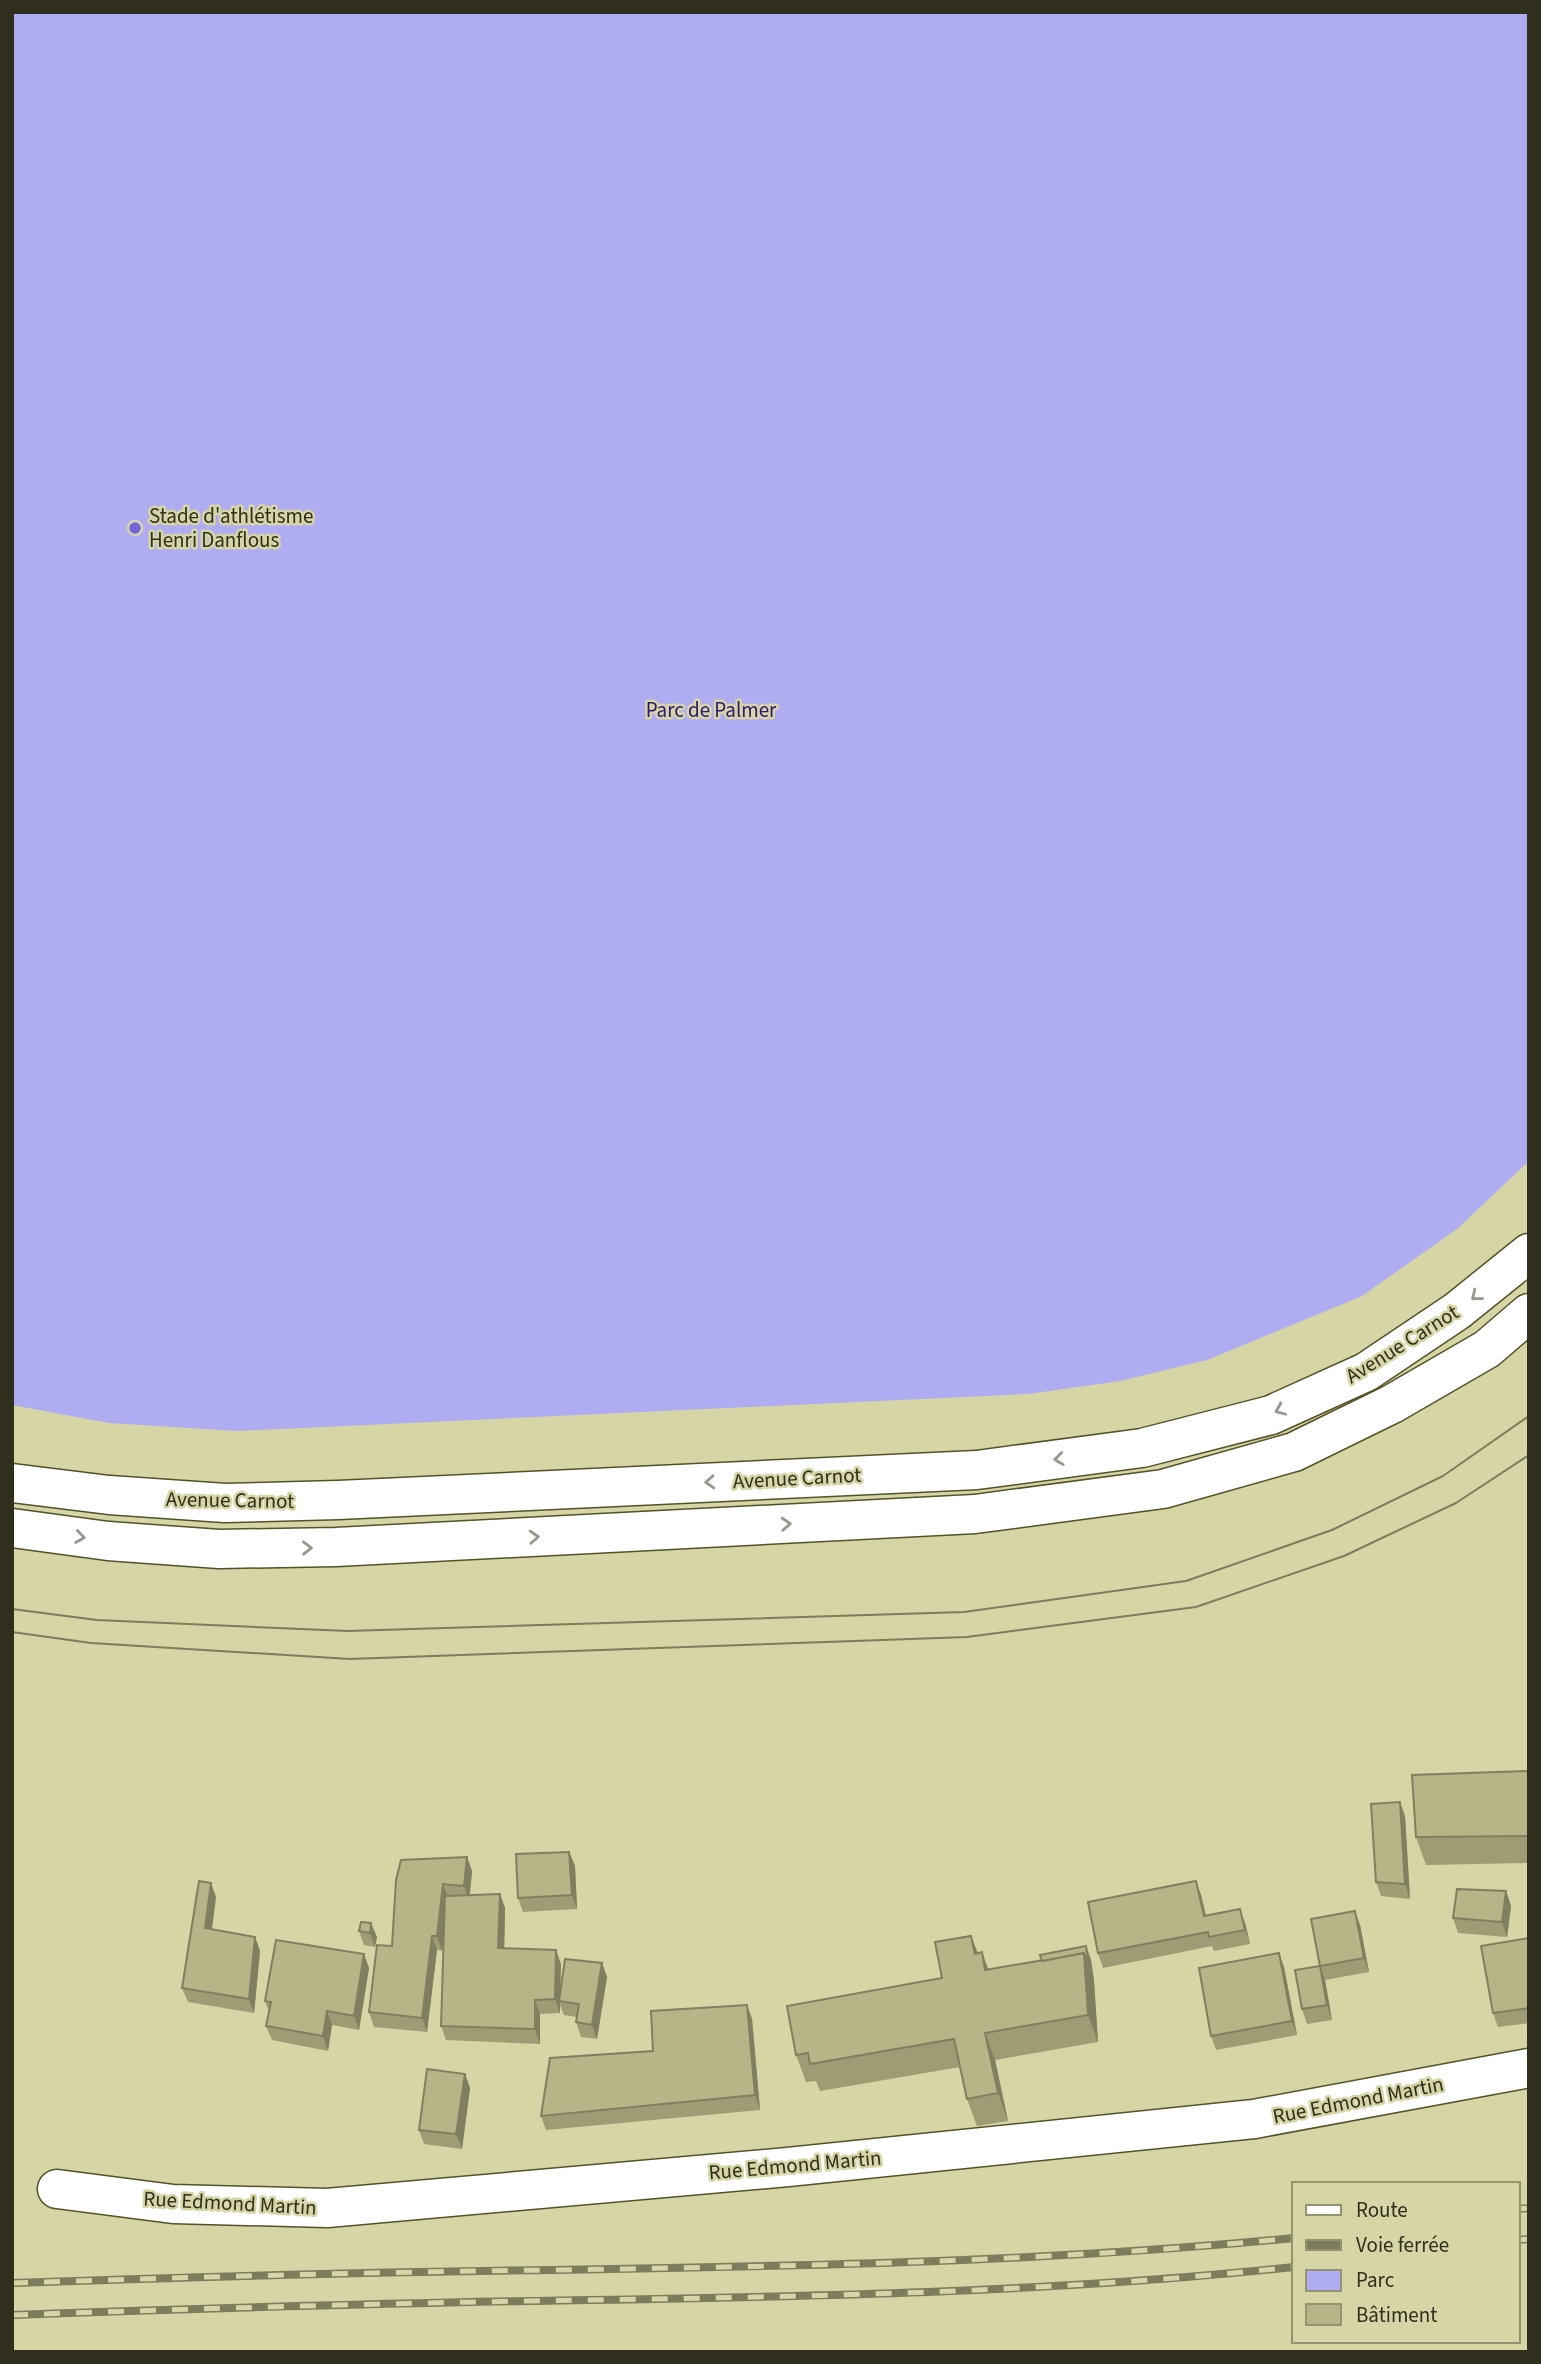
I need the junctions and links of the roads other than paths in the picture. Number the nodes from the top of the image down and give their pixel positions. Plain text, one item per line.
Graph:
1 (1529, 1253) edge
2 (1529, 1313) edge
3 (12, 1483) edge
4 (12, 1528) edge
5 (1529, 2068) edge
6 (57, 2189) dead end

1 -> 3 main road, Avenue Carnot
4 -> 2 main road, Avenue Carnot
5 - 6 main road, Rue Edmond Martin

